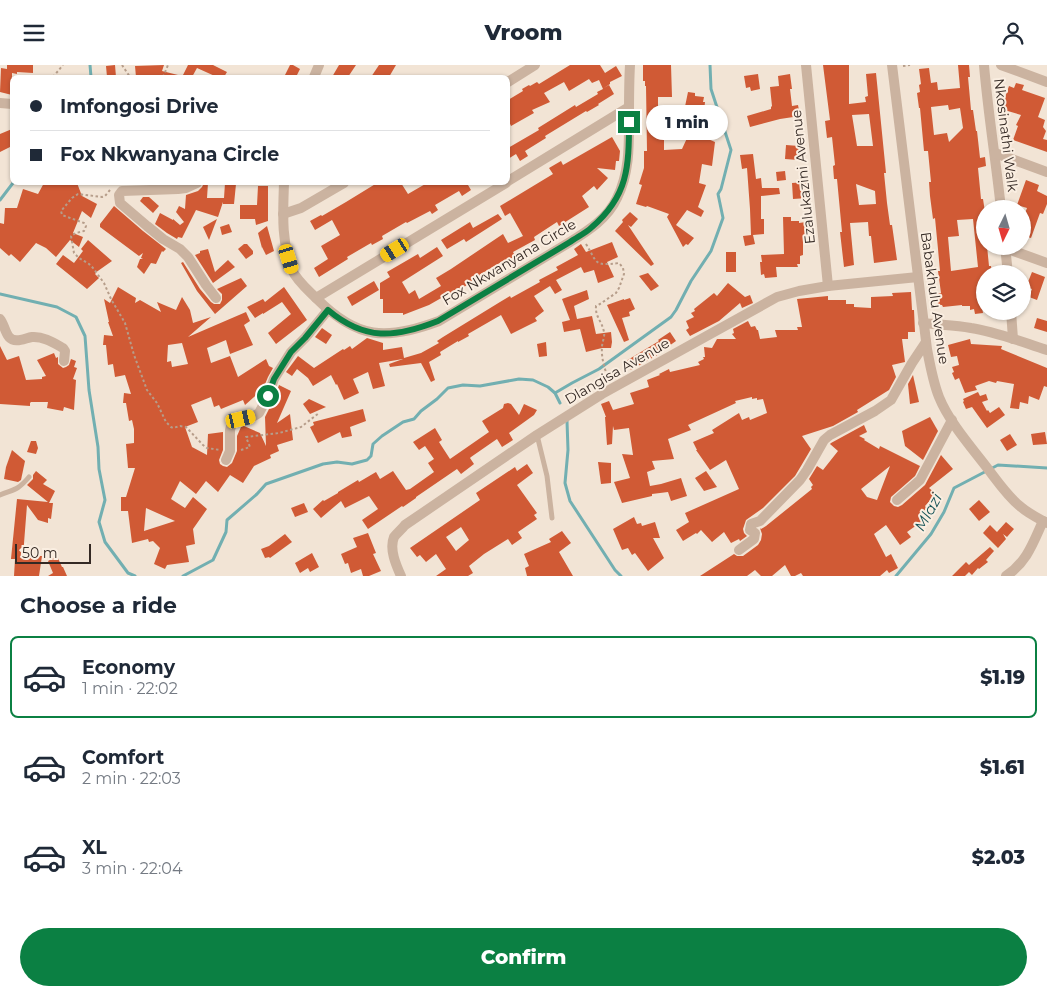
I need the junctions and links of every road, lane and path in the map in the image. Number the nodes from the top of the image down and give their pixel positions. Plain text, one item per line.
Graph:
1 (63, 65) edge
2 (535, 65) edge
3 (630, 65) edge
4 (806, 65) edge
5 (892, 65) edge
6 (984, 65) edge
7 (1001, 65) edge
8 (55, 75) edge
9 (510, 81) edge
10 (1047, 82) edge
11 (629, 107) junction
12 (995, 153) junction
13 (1047, 171) edge
14 (510, 180) edge
15 (193, 185) edge
16 (284, 185) edge
17 (341, 185) edge
18 (502, 185) edge
19 (112, 188) dead end
20 (1000, 200) edge
21 (283, 214) junction
22 (581, 235) junction
23 (1026, 255) edge
24 (1047, 263) edge
25 (918, 277) junction
26 (828, 286) junction
27 (316, 298) junction
28 (216, 299) dead end
29 (328, 310) junction
30 (0, 319) edge
31 (1012, 320) edge
32 (923, 323) junction
33 (1013, 339) junction
34 (926, 342) junction
35 (1047, 350) edge
36 (64, 361) dead end
37 (607, 377) dead end
38 (319, 413) dead end
39 (952, 420) junction
40 (537, 435) junction
41 (229, 451) junction
42 (29, 477) dead end
43 (0, 495) edge
44 (896, 500) dead end
45 (552, 518) dead end
46 (1045, 522) edge
47 (739, 550) dead end
48 (401, 576) edge
49 (1006, 576) edge

1 - 8 path
2 - 9 street
3 - 11 street, Fox Nkwanyana Circle
4 - 26 street, Ezalukazini Avenue
5 - 25 street, Babakhulu Avenue
6 - 12 street, Nkosinathi Walk
7 - 10 street
11 - 14 street
11 - 22 street, Fox Nkwanyana Circle
12 - 13 street
12 - 20 street, Nkosinathi Walk
15 - 28 street
16 - 21 street, Fox Nkwanyana Circle
17 - 21 street
18 - 27 street
19 - 41 path
21 - 27 street, Fox Nkwanyana Circle
22 - 29 street, Fox Nkwanyana Circle
22 - 37 path
23 - 24 street
25 - 26 street, Dlangisa Avenue
25 - 32 street, Babakhulu Avenue
26 - 40 street, Dlangisa Avenue
27 - 29 street, Fox Nkwanyana Circle
29 - 41 street
30 - 36 street
31 - 33 street
32 - 33 street
32 - 34 street, Babakhulu Avenue
33 - 35 street
34 - 39 street, Babakhulu Avenue
34 - 47 street
38 - 41 path
39 - 44 street
39 - 46 street, Babakhulu Avenue
40 - 45 lane
40 - 48 street, Dlangisa Avenue
42 - 43 lane
46 - 49 street

